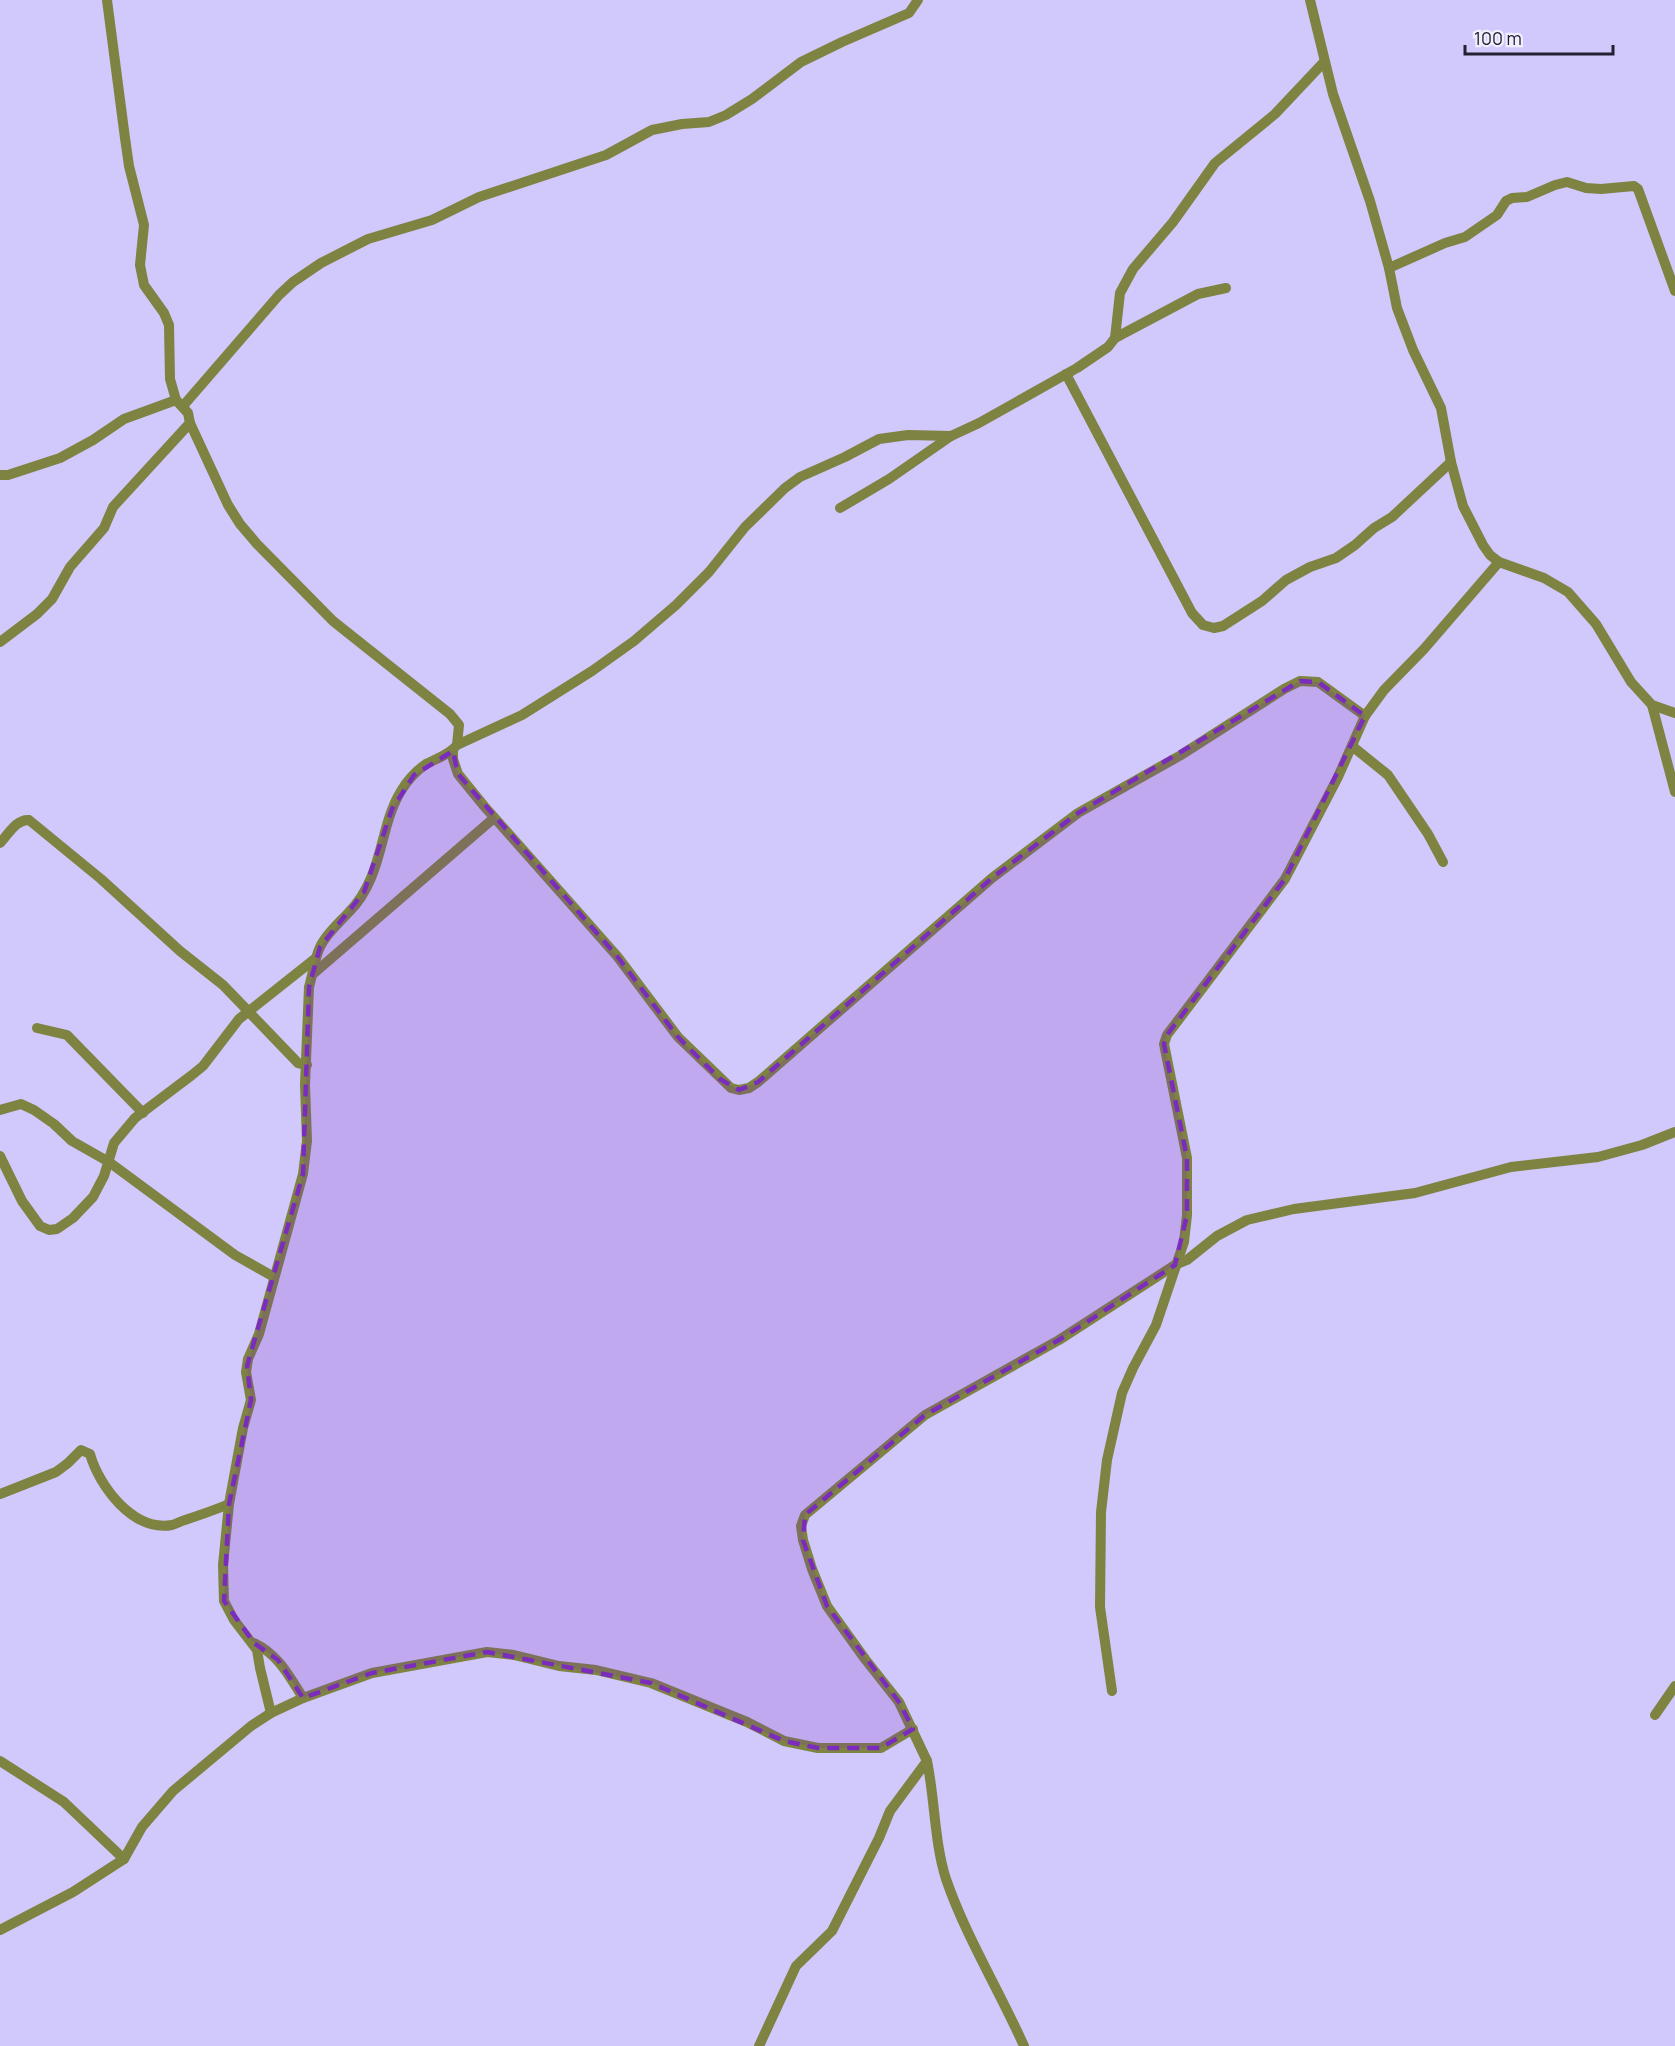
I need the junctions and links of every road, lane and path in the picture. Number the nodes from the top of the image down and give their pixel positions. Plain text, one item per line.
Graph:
1 (107, 0) edge
2 (918, 0) edge
3 (1310, 0) edge
4 (1324, 62) junction
5 (1389, 268) junction
6 (1226, 288) dead end
7 (1675, 291) edge
8 (1115, 338) junction
9 (1066, 374) junction
10 (179, 403) junction
11 (190, 423) junction
12 (951, 436) junction
13 (1451, 462) junction
14 (0, 475) edge
15 (840, 508) dead end
16 (1499, 562) junction
17 (0, 642) edge
18 (1652, 705) junction
19 (1675, 712) edge
20 (1365, 716) junction
21 (1352, 746) junction
22 (455, 748) junction
23 (1675, 792) edge
24 (494, 818) junction
25 (0, 843) edge
26 (1443, 862) dead end
27 (316, 958) junction
28 (313, 974) junction
29 (249, 1013) junction
30 (38, 1029) dead end
31 (307, 1065) junction
32 (0, 1110) edge
33 (143, 1113) junction
34 (1675, 1132) edge
35 (0, 1156) edge
36 (109, 1162) junction
37 (1176, 1265) junction
38 (274, 1277) junction
39 (0, 1494) edge
40 (229, 1504) junction
41 (254, 1643) junction
42 (1675, 1686) edge
43 (1112, 1691) dead end
44 (303, 1698) junction
45 (271, 1713) junction
46 (1655, 1715) dead end
47 (913, 1728) junction
48 (0, 1761) edge
49 (927, 1761) junction
50 (124, 1859) junction
51 (0, 1930) edge
52 (759, 2046) edge
53 (1024, 2046) edge

1 - 10 street
2 - 10 street
3 - 4 street
4 - 5 street
4 - 8 street
5 - 7 street
5 - 13 street
6 - 8 street
8 - 9 street
9 - 12 street
9 - 13 street
10 - 11 street
10 - 14 street
11 - 17 street
11 - 22 street
12 - 15 street
12 - 22 street
13 - 16 street
16 - 18 street
16 - 20 street
18 - 19 street
18 - 23 street
20 - 21 street
20 - 24 street
21 - 26 street
21 - 37 street
22 - 24 street
22 - 27 street
24 - 28 street
25 - 29 street
27 - 28 street
27 - 29 street
28 - 31 street
29 - 31 street
29 - 33 street
30 - 33 street
31 - 38 street
32 - 36 street
33 - 36 street
34 - 37 street
35 - 36 street
36 - 38 street
37 - 43 street
37 - 47 street
38 - 40 street
39 - 40 street
40 - 41 street
41 - 44 street
41 - 45 street
42 - 46 street
44 - 45 street
44 - 47 street
45 - 50 street
47 - 49 street
48 - 50 street
49 - 52 street
49 - 53 street
50 - 51 street

